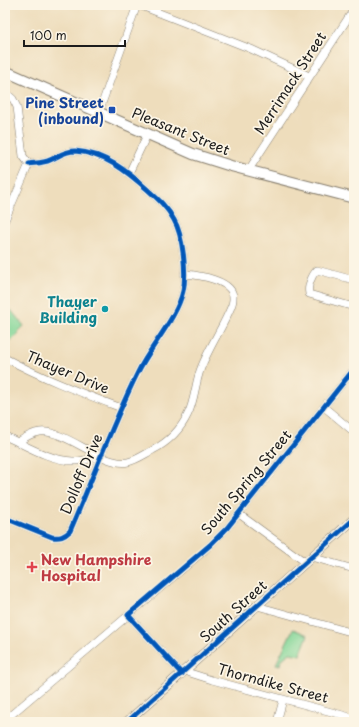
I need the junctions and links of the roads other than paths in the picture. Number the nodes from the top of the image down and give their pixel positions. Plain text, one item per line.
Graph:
1 (138, 5) edge
2 (354, 9) edge
3 (5, 71) edge
4 (309, 76) junction
5 (5, 92) edge
6 (98, 112) junction
7 (147, 135) junction
8 (29, 164) junction
9 (248, 171) junction
10 (129, 173) junction
11 (354, 198) edge
12 (5, 220) edge
13 (184, 274) junction
14 (354, 280) edge
15 (354, 308) edge
16 (5, 358) edge
17 (354, 369) edge
18 (324, 407) junction
19 (121, 408) junction
20 (354, 432) edge
21 (5, 436) edge
22 (18, 442) junction
23 (101, 456) junction
24 (240, 514) junction
25 (5, 518) edge
26 (354, 519) edge
27 (308, 560) junction
28 (354, 569) edge
29 (257, 606) junction
30 (128, 615) junction
31 (354, 633) edge
32 (184, 672) junction
33 (283, 700) junction
34 (354, 718) edge
35 (5, 720) edge
36 (127, 722) edge
37 (277, 722) edge

1 - 4 street
1 - 6 street
2 - 4 street, Merrimack Street
3 - 6 main road, Pleasant Street
4 - 9 street, Merrimack Street
5 - 8 street
6 - 7 main road, Pleasant Street
7 - 9 main road, Pleasant Street
7 - 10 street
8 - 10 street, Dolloff Drive
8 - 12 street
9 - 11 main road, Pleasant Street
10 - 13 street, Dolloff Drive
13 - 19 street, Dolloff Drive
13 - 23 street
14 - 15 street
16 - 19 street, Thayer Drive
17 - 18 street, South Spring Street
18 - 20 street
18 - 24 street, South Spring Street
19 - 23 street, Dolloff Drive
21 - 22 street
22 - 23 street
22 - 23 street
23 - 25 street, Dolloff Drive
24 - 27 street
24 - 30 street, South Spring Street
26 - 27 main road, South Street
27 - 28 street
27 - 29 main road, South Street
29 - 31 street
29 - 32 main road, South Street
30 - 32 street, Thorndike Street
30 - 35 street, South Spring Street
32 - 33 street, Thorndike Street
32 - 36 main road, South Street
33 - 34 street, Thorndike Street
33 - 37 street

